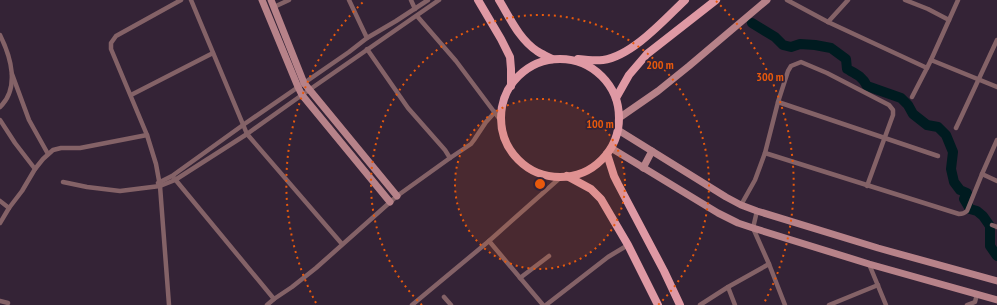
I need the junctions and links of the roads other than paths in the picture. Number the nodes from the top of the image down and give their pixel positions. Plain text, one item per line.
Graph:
1 (182, 0) edge
2 (191, 0) edge
3 (262, 0) edge
4 (289, 0) edge
5 (349, 0) edge
6 (411, 0) edge
7 (428, 0) edge
8 (440, 0) edge
9 (478, 0) edge
10 (499, 0) edge
11 (685, 0) edge
12 (716, 0) edge
13 (767, 0) edge
14 (787, 0) edge
15 (848, 0) edge
16 (906, 0) edge
17 (958, 0) edge
18 (272, 3) edge
19 (415, 9) junction
20 (417, 16) junction
21 (949, 20) junction
22 (396, 21) junction
23 (828, 22) junction
24 (400, 27) junction
25 (0, 34) edge
26 (367, 38) junction
27 (997, 41) edge
28 (367, 50) junction
29 (349, 52) junction
30 (213, 53) junction
31 (354, 59) junction
32 (552, 59) junction
33 (572, 59) junction
34 (931, 60) junction
35 (927, 68) junction
36 (12, 74) junction
37 (978, 80) junction
38 (301, 85) junction
39 (511, 86) junction
40 (997, 88) edge
41 (308, 90) junction
42 (131, 95) junction
43 (302, 95) junction
44 (912, 97) dead end
45 (616, 98) junction
46 (778, 102) junction
47 (0, 108) edge
48 (495, 112) junction
49 (619, 118) junction
50 (0, 120) edge
51 (501, 121) junction
52 (243, 125) junction
53 (956, 128) dead end
54 (618, 130) junction
55 (247, 134) junction
56 (147, 135) junction
57 (884, 138) junction
58 (997, 140) edge
59 (609, 151) junction
60 (652, 151) junction
61 (765, 153) junction
62 (48, 154) junction
63 (938, 156) dead end
64 (450, 158) junction
65 (643, 168) junction
66 (35, 169) junction
67 (982, 174) junction
68 (564, 177) junction
69 (174, 178) junction
70 (997, 181) edge
71 (63, 182) dead end
72 (158, 184) junction
73 (867, 186) junction
74 (397, 196) junction
75 (0, 201) edge
76 (390, 202) junction
77 (741, 204) junction
78 (9, 208) junction
79 (757, 211) junction
80 (0, 223) edge
81 (753, 228) junction
82 (489, 241) junction
83 (342, 244) junction
84 (628, 245) junction
85 (549, 256) dead end
86 (769, 264) junction
87 (869, 264) junction
88 (520, 278) junction
89 (997, 281) edge
90 (878, 285) junction
91 (728, 287) junction
92 (977, 294) junction
93 (444, 297) dead end
94 (274, 299) junction
95 (997, 300) edge
96 (0, 301) edge
97 (8, 303) dead end
98 (169, 305) edge
99 (267, 305) edge
100 (412, 305) edge
101 (451, 305) edge
102 (544, 305) edge
103 (658, 305) edge
104 (680, 305) edge
105 (700, 305) edge
106 (735, 305) edge
107 (785, 305) edge
108 (829, 305) edge
109 (886, 305) edge
110 (967, 305) edge

1 - 42 street
2 - 30 street
3 - 38 main road
4 - 18 street
5 - 26 street
6 - 19 street
7 - 19 street
8 - 20 street
9 - 39 main road
10 - 32 main road
11 - 33 main road
12 - 45 main road
13 - 49 main road
14 - 23 street
15 - 23 street
16 - 21 street
17 - 21 street
18 - 38 main road
19 - 22 street
20 - 24 street
20 - 48 street
21 - 34 street
22 - 24 street
22 - 26 street
23 - 35 street
24 - 28 street
25 - 36 street
26 - 29 street
27 - 37 street
28 - 31 street
28 - 64 street
29 - 31 street
29 - 38 street
30 - 42 street
30 - 52 street
31 - 41 street
32 - 33 main road
32 - 39 main road
33 - 45 main road
34 - 35 street
34 - 37 street
35 - 44 street
36 - 47 street
36 - 62 street
37 - 40 street
37 - 53 street
38 - 41 main road
38 - 43 main road
38 - 52 street
39 - 51 main road
41 - 43 street
41 - 74 main road
42 - 56 street
43 - 55 street
43 - 76 main road
45 - 49 main road
46 - 57 street
46 - 57 street
46 - 61 street
48 - 51 street
48 - 64 street
49 - 54 main road
50 - 66 street
51 - 68 main road
52 - 55 street
52 - 69 street
54 - 59 main road
54 - 60 main road
55 - 69 street
55 - 83 street
56 - 62 street
56 - 72 street
57 - 63 street
57 - 73 street
58 - 67 street
59 - 65 main road
59 - 68 main road
59 - 104 main road
60 - 65 main road
60 - 77 main road
61 - 73 street
61 - 77 street
62 - 66 street
64 - 74 street
65 - 81 main road
66 - 78 street
67 - 70 street
67 - 73 street
68 - 82 street
68 - 84 main road
69 - 72 street
69 - 94 street
71 - 72 street
72 - 98 street
74 - 76 street
75 - 78 street
76 - 83 street
77 - 79 main road
78 - 80 street
79 - 81 street
79 - 89 main road
81 - 86 street
81 - 87 main road
82 - 88 street
82 - 100 street
83 - 94 street
84 - 102 street
84 - 103 main road
85 - 88 street
86 - 91 street
86 - 107 street
87 - 90 street
87 - 92 main road
88 - 102 street
90 - 108 street
90 - 109 street
91 - 105 street
91 - 106 street
92 - 95 main road
92 - 110 street
93 - 101 street
94 - 99 street
96 - 97 street

